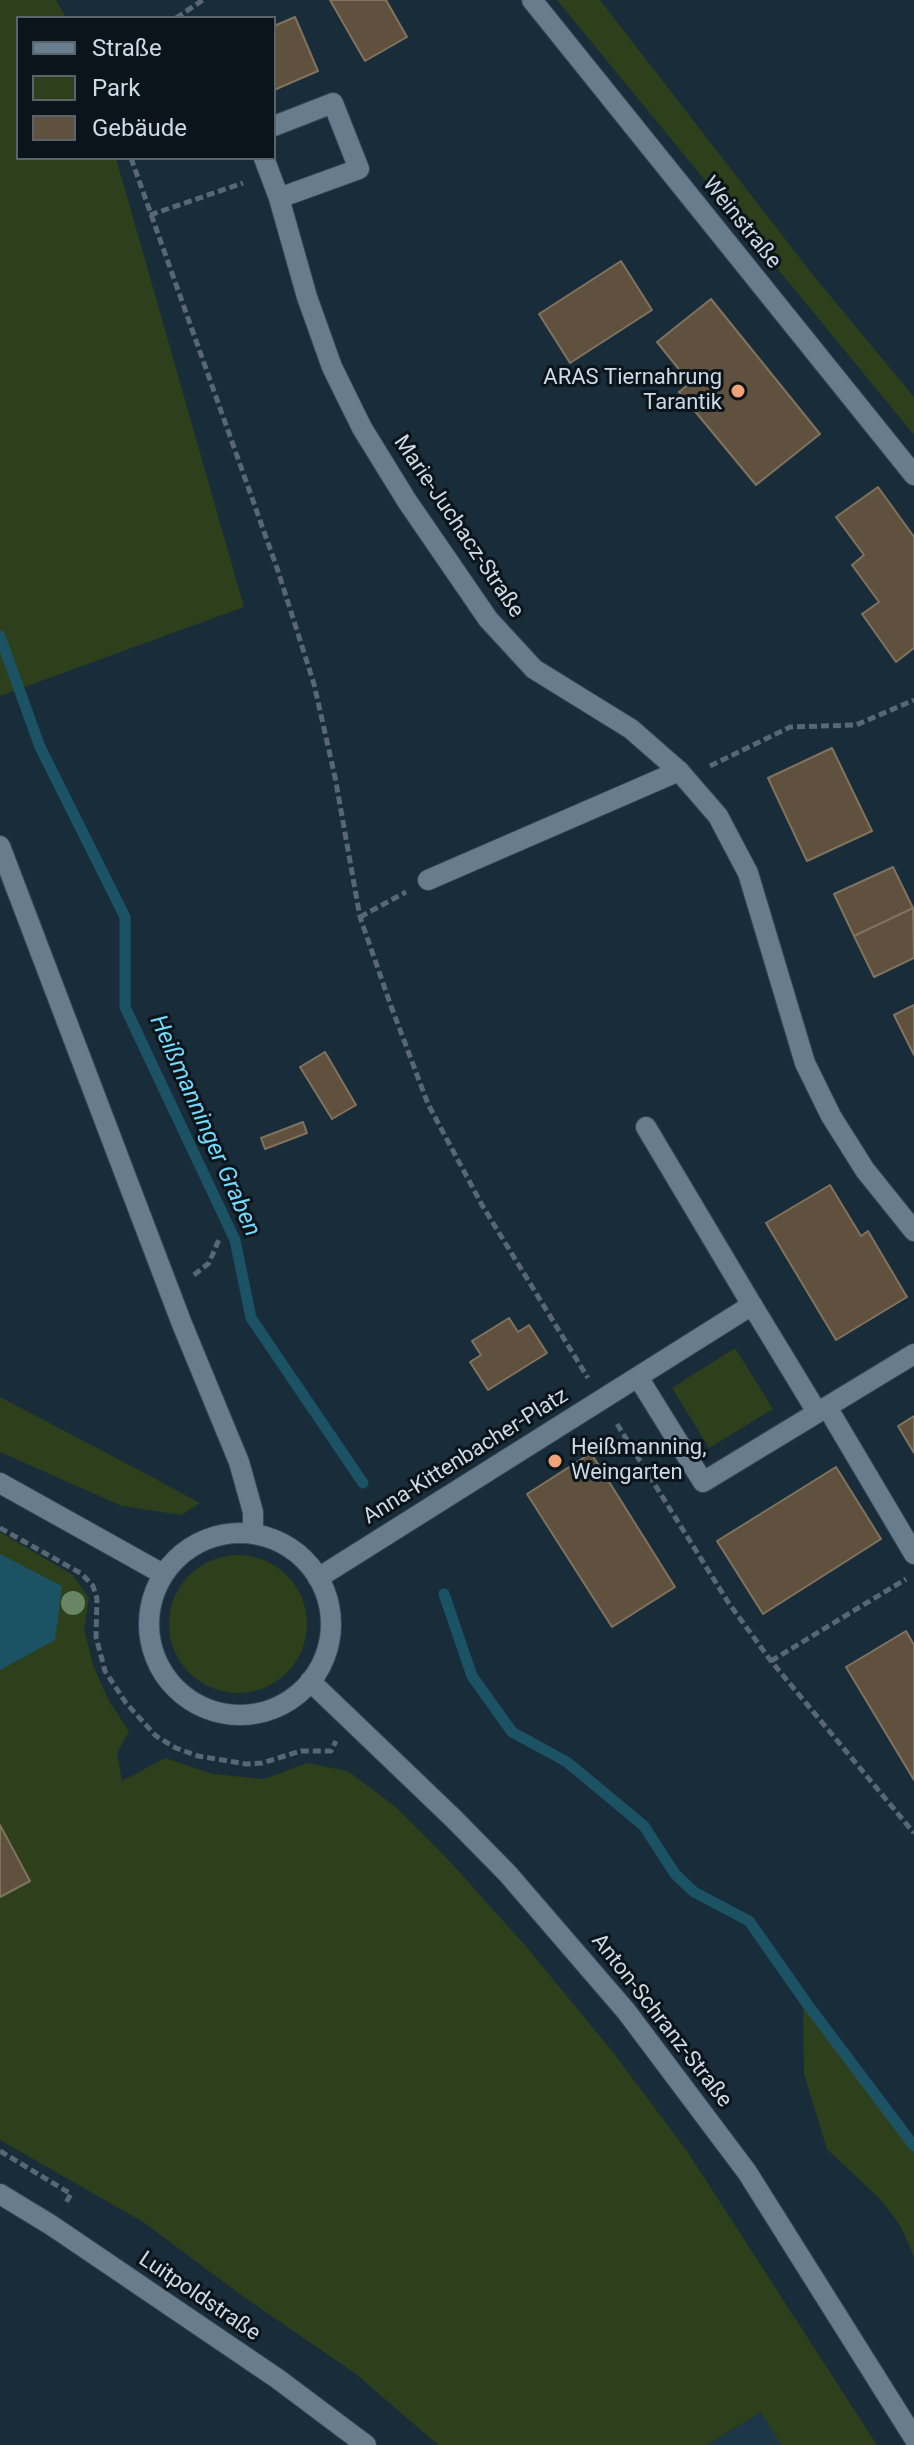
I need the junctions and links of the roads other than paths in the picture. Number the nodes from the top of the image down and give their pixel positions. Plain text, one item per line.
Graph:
1 (532, 0) edge
2 (276, 125) edge
3 (267, 166) edge
4 (279, 198) junction
5 (914, 475) edge
6 (683, 774) junction
7 (0, 846) edge
8 (428, 880) road end
9 (646, 1127) dead end
10 (914, 1231) edge
11 (752, 1305) junction
12 (914, 1354) edge
13 (638, 1377) junction
14 (822, 1409) junction
15 (0, 1483) edge
16 (253, 1533) junction
17 (914, 1554) edge
18 (163, 1574) junction
19 (318, 1578) junction
20 (310, 1681) junction
21 (0, 2194) edge
22 (914, 2438) edge
23 (366, 2445) edge

1 - 5 street, Weinstraße
2 - 4 street
3 - 4 street, Marie-Juchacz-Straße
4 - 6 street, Marie-Juchacz-Straße
6 - 8 street
6 - 10 street, Marie-Juchacz-Straße
7 - 16 street
9 - 11 street
11 - 13 street, Anna-Kittenbacher-Platz
11 - 14 street
12 - 14 street
13 - 14 street
13 - 19 street, Anna-Kittenbacher-Platz
14 - 17 street
15 - 18 street
16 - 18 street
16 - 19 street
18 - 20 street
19 - 20 street
20 - 22 street, Anton-Schranz-Straße
21 - 23 street, Luitpoldstraße

